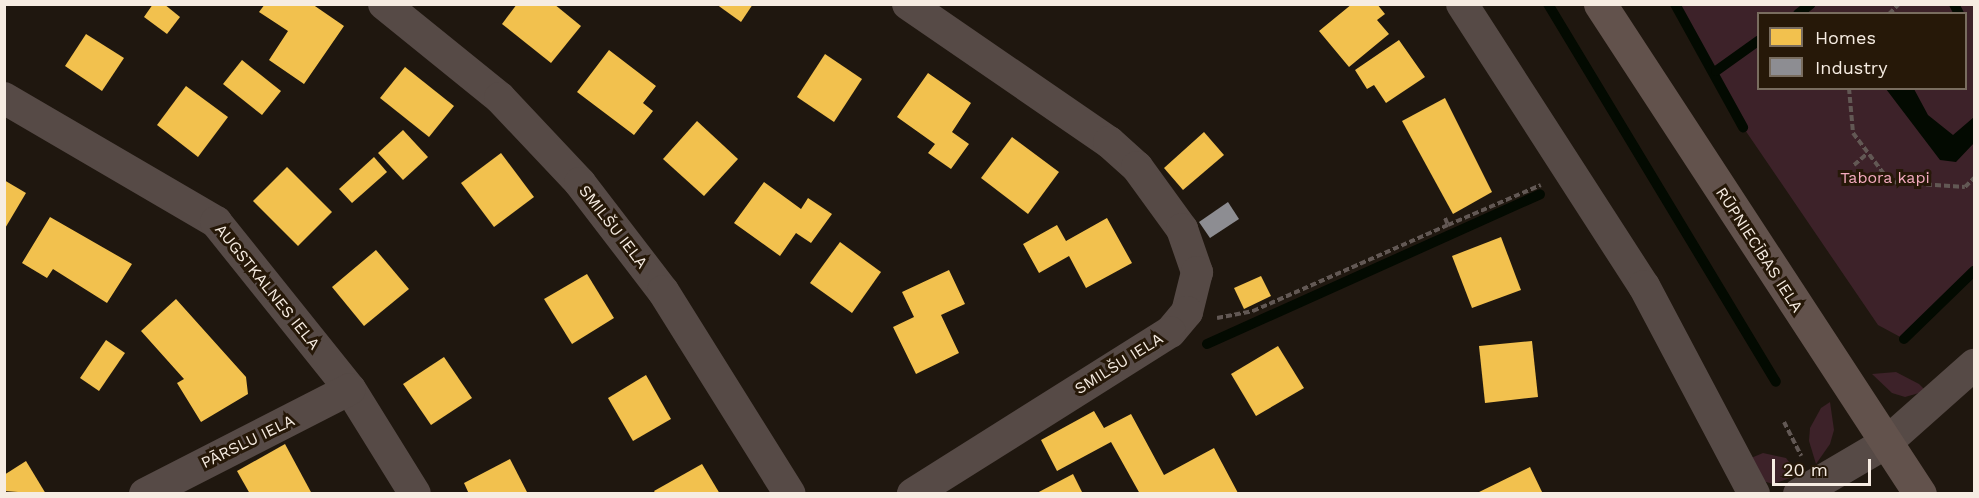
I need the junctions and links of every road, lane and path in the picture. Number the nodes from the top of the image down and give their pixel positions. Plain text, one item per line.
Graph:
1 (384, 4) edge
2 (908, 4) edge
3 (1462, 4) edge
4 (1600, 4) edge
5 (1849, 90) edge
6 (4, 98) edge
7 (1868, 153) junction
8 (1854, 165) dead end
9 (1974, 178) edge
10 (1537, 187) dead end
11 (1444, 218) dead end
12 (1448, 225) junction
13 (1187, 312) junction
14 (1974, 365) edge
15 (350, 389) junction
16 (1784, 422) dead end
17 (1886, 443) junction
18 (1804, 460) dead end
19 (145, 494) edge
20 (415, 494) edge
21 (790, 494) edge
22 (913, 494) edge
23 (1754, 494) edge
24 (1799, 494) edge
25 (1920, 494) edge

1 - 21 street, SMILŠU IELA
2 - 13 street
3 - 23 street
4 - 17 main road, RŪPNIECĪBAS IELA
5 - 7 path
6 - 15 street, AUGSTKALNES IELA
7 - 8 path
7 - 9 path
10 - 12 path
11 - 12 path
12 - 13 path
13 - 22 street, SMILŠU IELA
14 - 17 street
15 - 19 street, PĀRSLU IELA
15 - 20 street, AUGSTKALNES IELA
16 - 18 path
17 - 24 street
17 - 25 main road, RŪPNIECĪBAS IELA

